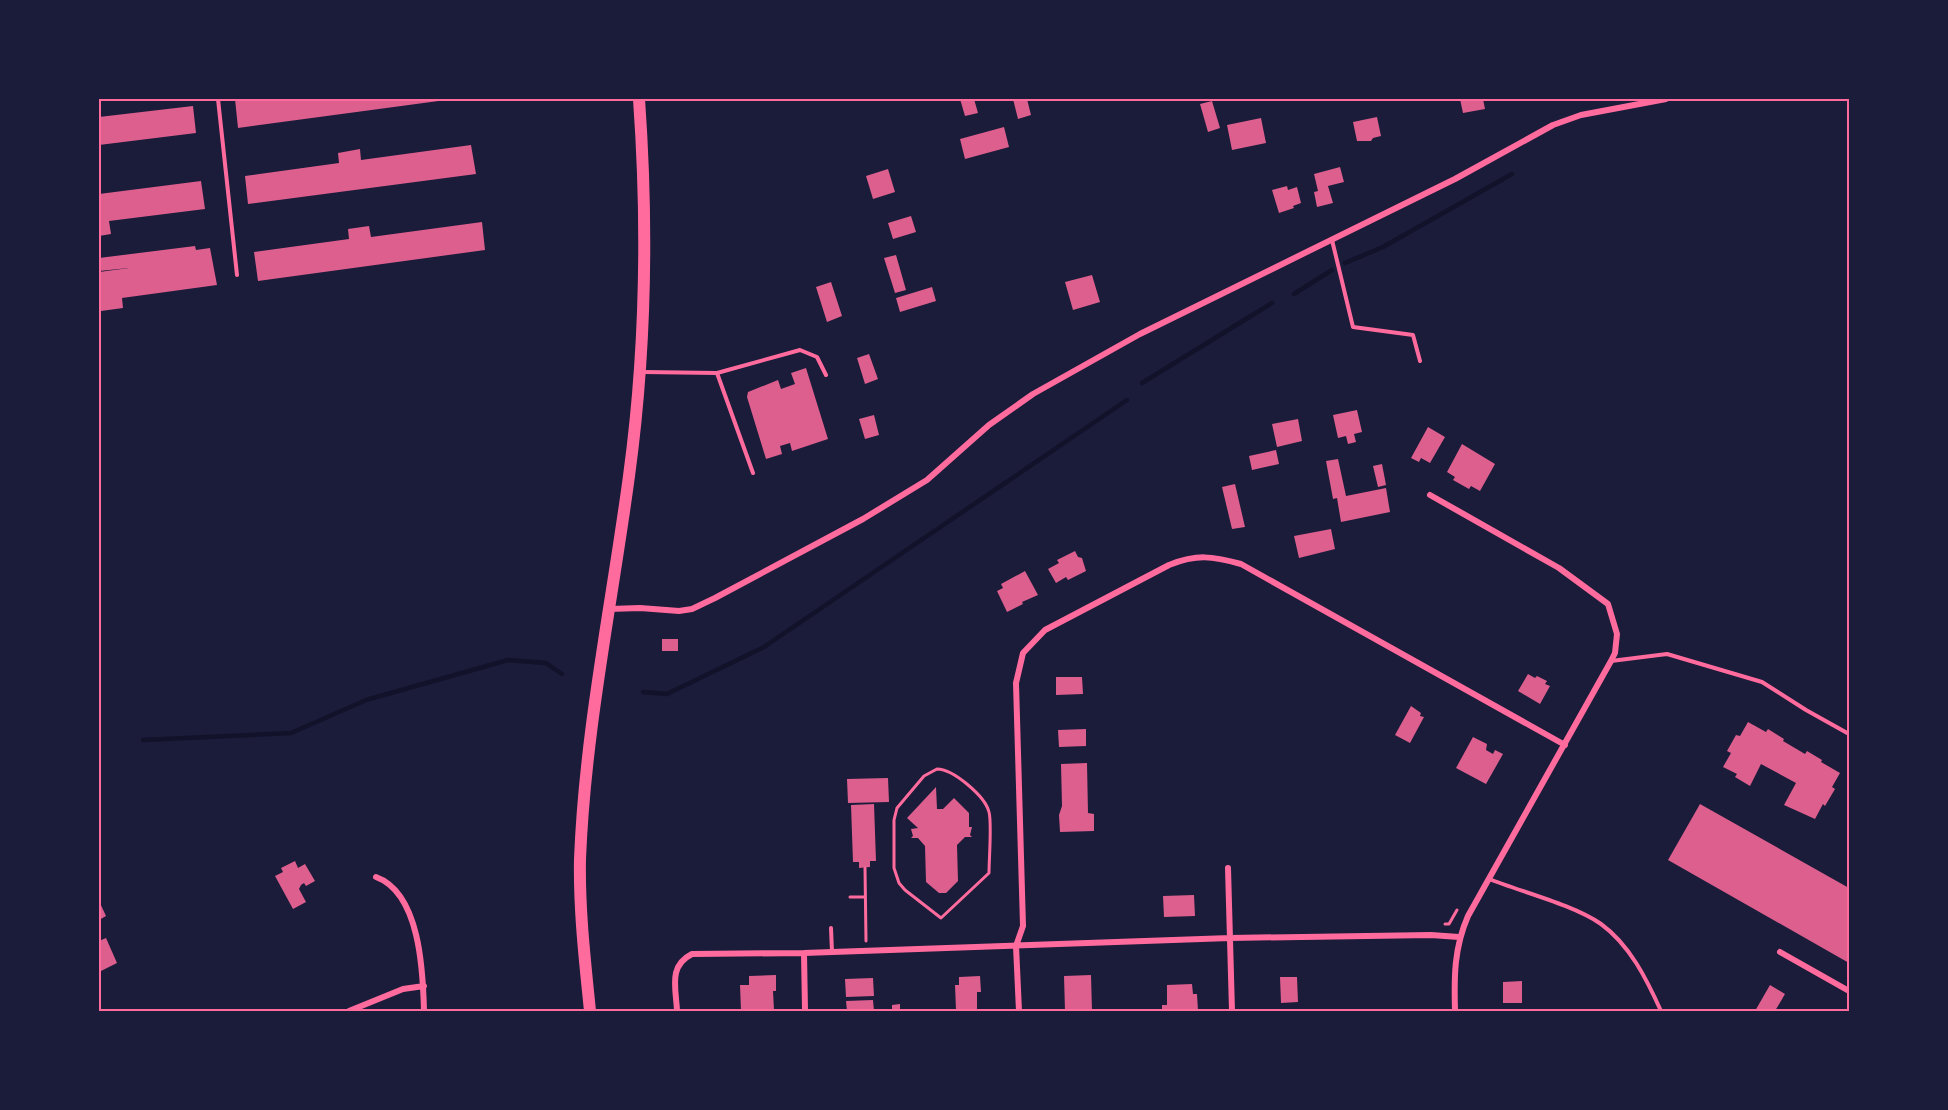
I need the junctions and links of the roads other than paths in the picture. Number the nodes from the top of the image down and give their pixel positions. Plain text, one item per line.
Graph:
1 (218, 99) edge
2 (639, 99) edge
3 (1666, 99) edge
4 (1332, 238) junction
5 (237, 275) dead end
6 (1420, 361) dead end
7 (640, 372) junction
8 (717, 373) junction
9 (826, 375) dead end
10 (753, 473) dead end
11 (1430, 495) dead end
12 (609, 609) junction
13 (1611, 661) junction
14 (1849, 734) edge
15 (1565, 746) junction
16 (1228, 868) dead end
17 (376, 877) dead end
18 (1489, 879) junction
19 (831, 928) dead end
20 (1459, 937) junction
21 (1230, 938) junction
22 (1016, 946) junction
23 (832, 952) junction
24 (1780, 952) dead end
25 (804, 953) junction
26 (424, 986) junction
27 (1849, 991) edge
28 (349, 1011) edge
29 (424, 1011) edge
30 (590, 1011) edge
31 (677, 1011) edge
32 (805, 1011) edge
33 (1019, 1011) edge
34 (1232, 1011) edge
35 (1455, 1011) edge
36 (1661, 1011) edge

1 - 5 lane
2 - 7 main road
3 - 4 street
4 - 6 lane
4 - 12 street
7 - 8 lane
7 - 12 main road
8 - 9 lane
8 - 10 lane
11 - 13 street
12 - 30 main road
13 - 14 lane
13 - 15 street
15 - 18 street
15 - 22 street
16 - 21 street
17 - 26 street
18 - 20 street
18 - 36 lane
19 - 23 lane
20 - 21 street
20 - 35 street
21 - 22 street
21 - 34 street
22 - 23 street
22 - 33 street
23 - 25 street
24 - 27 street
25 - 31 street
25 - 32 street
26 - 28 street
26 - 29 street

